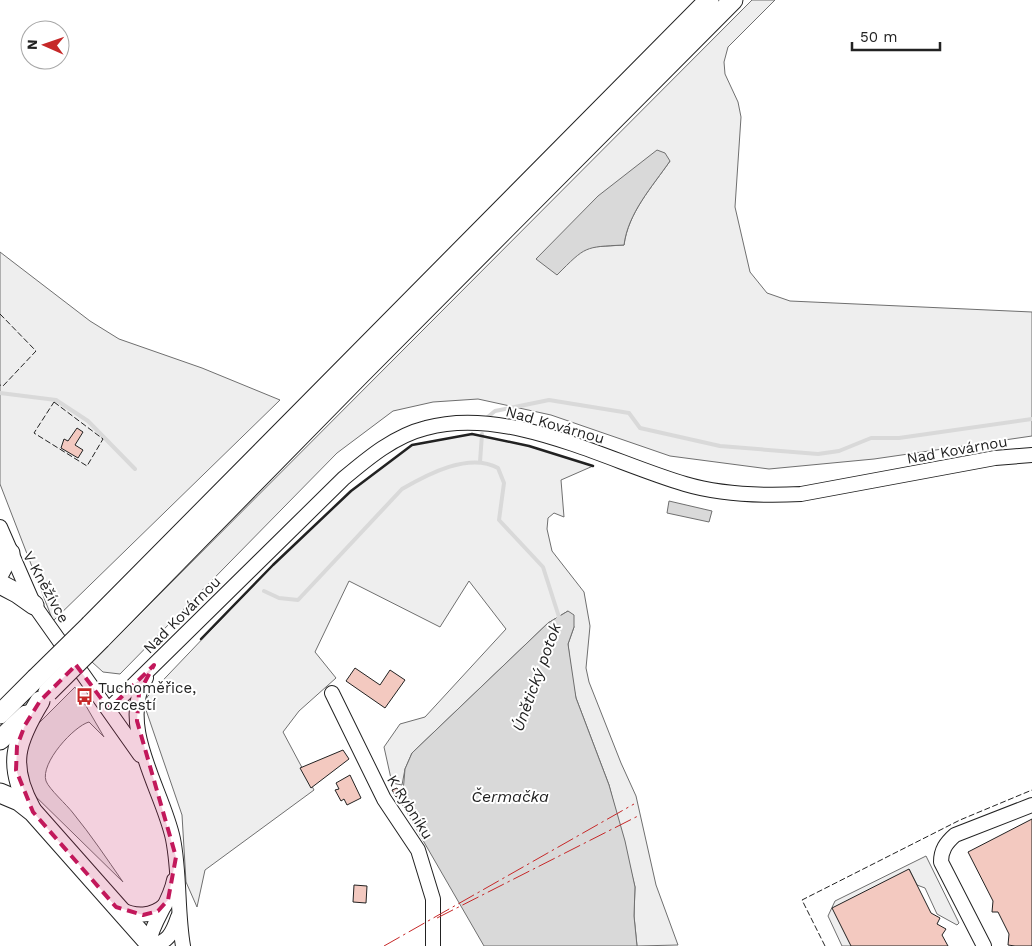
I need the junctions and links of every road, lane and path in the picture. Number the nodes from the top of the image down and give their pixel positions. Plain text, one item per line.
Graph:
1 (709, 0) edge
2 (733, 0) edge
3 (1032, 455) edge
4 (0, 527) edge
5 (5, 552) edge
6 (0, 572) edge
7 (0, 584) edge
8 (34, 605) junction
9 (95, 632) junction
10 (154, 665) junction
11 (332, 693) dead end
12 (44, 697) junction
13 (109, 709) junction
14 (0, 714) edge
15 (0, 740) edge
16 (150, 773) junction
17 (0, 793) edge
18 (1032, 805) edge
19 (32, 812) junction
20 (176, 857) junction
21 (168, 900) junction
22 (116, 907) junction
23 (180, 914) junction
24 (150, 944) edge
25 (183, 946) edge
26 (433, 946) edge
27 (984, 946) edge

1 - 9 highway
2 - 9 highway
3 - 10 street, Nad Kovárnou
4 - 5 street, V Kněžívce
5 - 6 highway
5 - 8 street, V Kněžívce
7 - 8 highway
8 - 13 street, V Kněžívce
9 - 12 highway, bridge
9 - 14 highway, bridge
10 - 13 street, Nad Kovárnou
10 - 16 street
11 - 26 street, K Rybníku
12 - 15 highway
12 - 19 highway
13 - 16 street, V Kněžívce
16 - 20 street
17 - 19 highway
18 - 27 street
19 - 22 highway
20 - 21 street
20 - 23 street
21 - 22 street
21 - 24 street
22 - 24 highway
23 - 24 street
23 - 25 street

